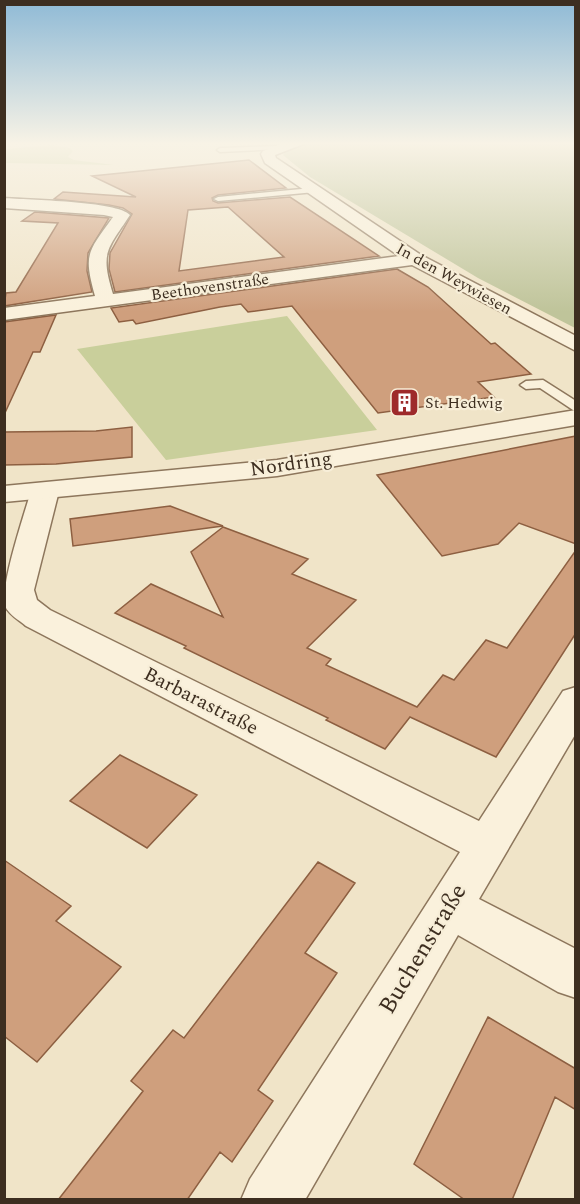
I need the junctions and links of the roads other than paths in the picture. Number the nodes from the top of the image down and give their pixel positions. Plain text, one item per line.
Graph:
1 (226, 199) edge
2 (326, 199) edge
3 (218, 200) dead end
4 (4, 203) edge
5 (415, 259) junction
6 (106, 301) junction
7 (4, 314) edge
8 (576, 345) edge
9 (526, 385) dead end
10 (576, 408) edge
11 (576, 417) edge
12 (45, 491) junction
13 (4, 494) edge
14 (576, 700) edge
15 (487, 845) junction
16 (449, 906) junction
17 (576, 975) edge
18 (271, 1200) edge

1 - 3 lane
2 - 5 street, In den Weywiesen
4 - 6 street
5 - 6 street, Beethovenstraße
5 - 8 street, In den Weywiesen
6 - 7 street, Beethovenstraße
9 - 10 lane
11 - 12 street, Nordring
12 - 13 street, Nordring
12 - 15 street, Barbarastraße
14 - 15 street, Buchenstraße
15 - 16 street, Buchenstraße
16 - 17 street
16 - 18 street, Buchenstraße

